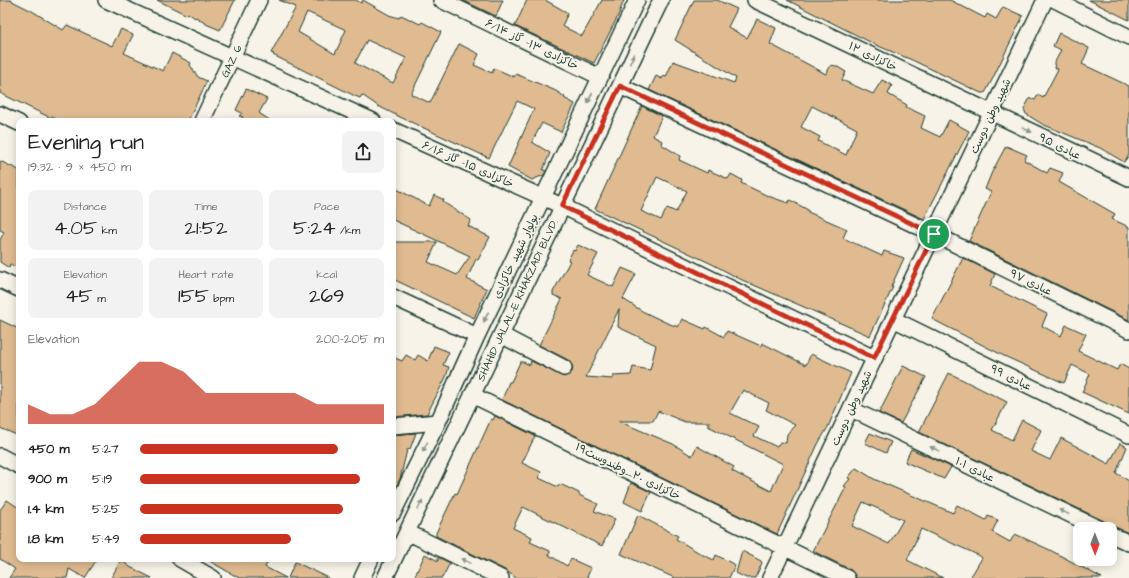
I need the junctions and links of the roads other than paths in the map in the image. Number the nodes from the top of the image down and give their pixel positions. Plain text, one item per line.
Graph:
1 (106, 0) edge
2 (259, 0) edge
3 (441, 0) edge
4 (637, 0) edge
5 (661, 0) edge
6 (755, 0) edge
7 (1045, 0) edge
8 (1055, 0) edge
9 (1129, 37) edge
10 (232, 57) junction
11 (600, 77) junction
12 (620, 86) junction
13 (991, 113) junction
14 (0, 114) edge
15 (203, 118) edge
16 (366, 118) edge
17 (16, 122) edge
18 (396, 131) edge
19 (1129, 178) edge
20 (543, 198) junction
21 (562, 206) junction
22 (934, 234) junction
23 (0, 280) edge
24 (16, 287) edge
25 (396, 298) edge
26 (893, 319) junction
27 (1129, 330) edge
28 (501, 335) junction
29 (477, 336) junction
30 (874, 358) junction
31 (564, 368) dead end
32 (472, 395) junction
33 (850, 409) junction
34 (438, 422) junction
35 (396, 426) edge
36 (1129, 435) edge
37 (0, 456) edge
38 (16, 464) edge
39 (396, 507) edge
40 (1085, 522) edge
41 (407, 532) junction
42 (1117, 537) edge
43 (1129, 543) edge
44 (785, 547) junction
45 (396, 555) edge
46 (185, 562) edge
47 (370, 562) edge
48 (393, 562) edge
49 (213, 578) edge
50 (362, 578) edge
51 (385, 578) edge
52 (501, 578) edge
53 (770, 578) edge
54 (847, 578) edge

1 - 10 street
2 - 10 street, GAZ 6
3 - 11 street, خاکزادی ۱۳- گاز ۶/۱۴
4 - 11 street, بولوار شهید خاکزادی
12 -> 5 street, SHAHID JALAL-E KHAKZADI BLVD.
6 - 13 street, خاکزادی ۱۲
7 - 13 street, شهید وطن دوست
8 - 9 street
10 - 15 street, GAZ 6
10 - 16 street
11 -> 20 street, بولوار شهید خاکزادی
12 - 21 street, SHAHID JALAL-E KHAKZADI BLVD.
12 - 22 street, عبادی ۹۷
13 -> 19 street, عبادی ۹۵
13 - 22 street, شهید وطن دوست
14 - 17 street
18 - 20 street, خاکزادی ۱۵- گاز ۶/۱۶
20 - 21 street, خاکزادی ۱۵- گاز ۶/۱۶
20 -> 29 street, بولوار شهید خاکزادی
21 - 28 street, SHAHID JALAL-E KHAKZADI BLVD.
21 - 30 street, خاکزادی ۱۵- گاز ۶/۱۶
22 - 26 street, شهید وطن دوست
22 - 27 street, عبادی ۹۷
23 - 24 street
25 - 29 street
26 - 30 street, شهید وطن دوست
26 - 36 street, عبادی ۹۹
28 - 31 street
28 - 32 street, SHAHID JALAL-E KHAKZADI BLVD.
29 - 34 street, بولوار شهید خاکزادی
30 - 33 street, شهید وطن دوست
41 -> 32 street, SHAHID JALAL-E KHAKZADI BLVD.
32 - 44 street, خاکزادی ۲۰_وطندوست۱۹
40 -> 33 street, عبادی ۱۰۱
33 - 44 street, شهید وطن دوست
34 - 35 street
34 -> 39 street, بولوار شهید خاکزادی
37 - 38 street
41 - 45 street, SHAHID JALAL-E KHAKZADI BLVD.
52 -> 41 street
42 - 43 street
44 - 53 street, شهید وطن دوست
44 - 54 street, خاکزادی ۲۰_وطندوست۱۹
46 - 49 street
47 - 50 street
48 - 51 street, SHAHID JALAL-E KHAKZADI BLVD.

